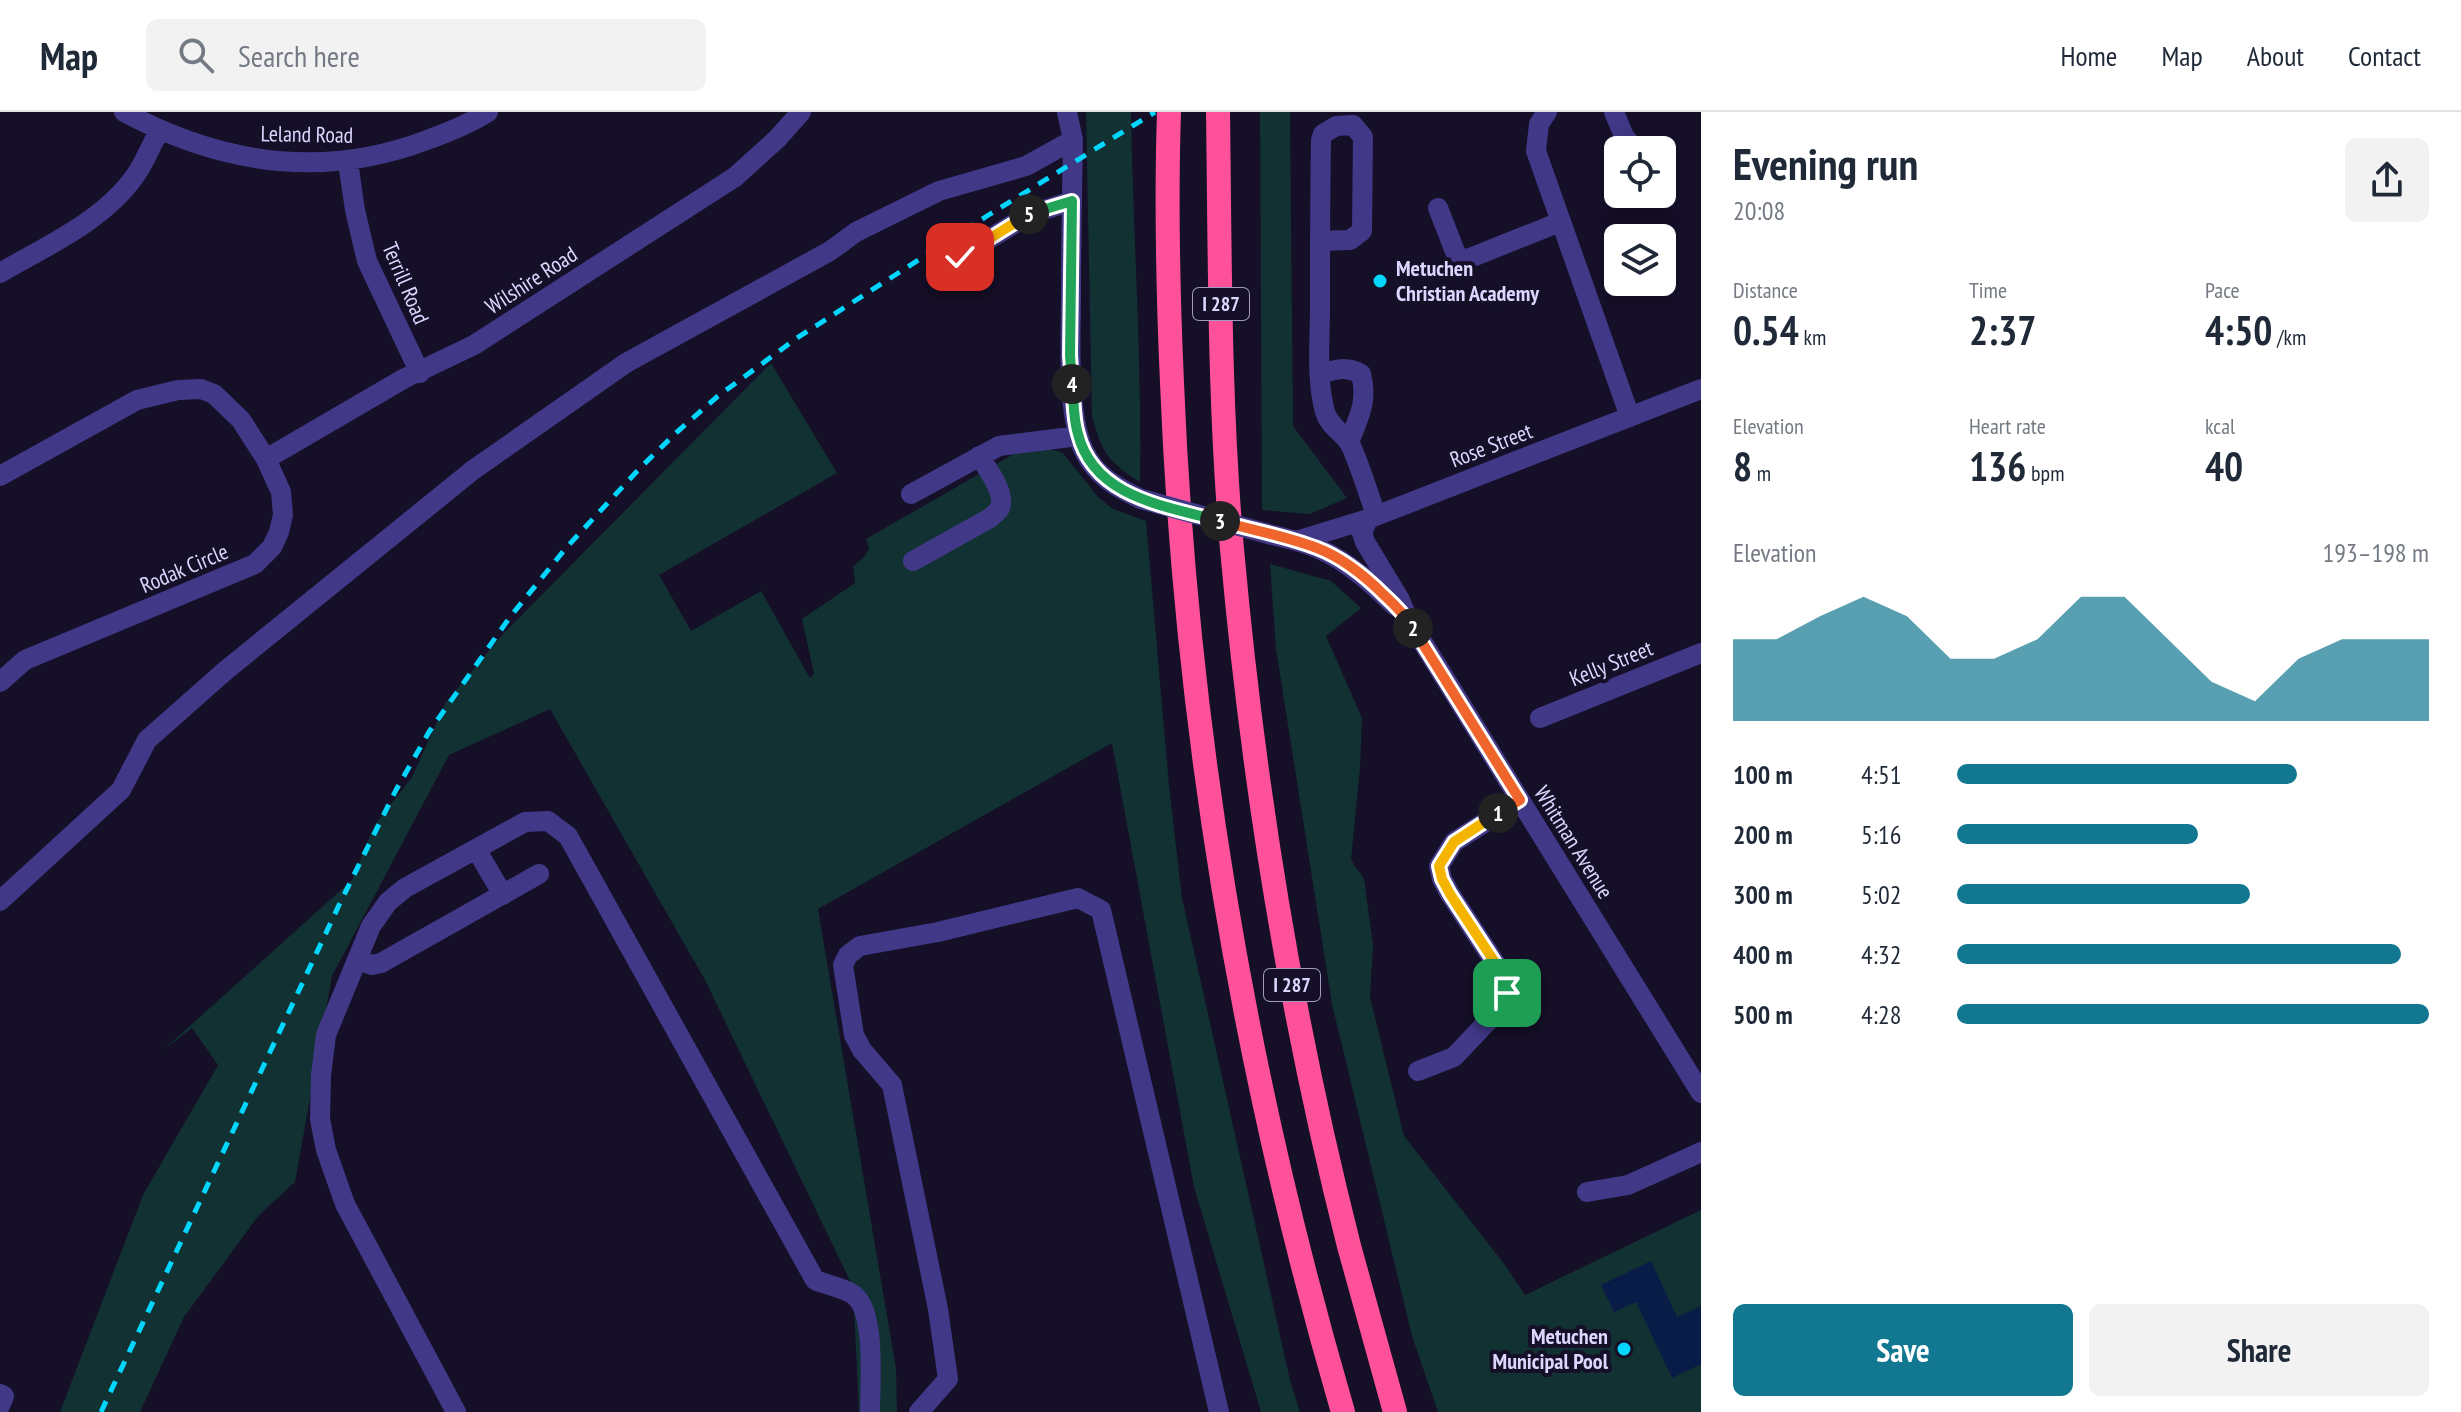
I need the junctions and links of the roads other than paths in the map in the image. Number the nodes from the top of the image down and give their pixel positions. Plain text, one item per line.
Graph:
1 (124, 112) edge
2 (488, 112) edge
3 (801, 112) edge
4 (1067, 112) edge
5 (1169, 112) edge
6 (1218, 112) edge
7 (1547, 112) edge
8 (1614, 112) edge
9 (159, 131) junction
10 (1624, 136) edge
11 (1073, 140) junction
12 (348, 162) junction
13 (1072, 201) junction
14 (1438, 208) dead end
15 (1560, 222) junction
16 (1320, 241) junction
17 (960, 257) dead end
18 (0, 273) edge
19 (420, 373) junction
20 (1321, 374) junction
21 (1701, 389) edge
22 (1630, 417) junction
23 (1078, 436) junction
24 (1349, 442) junction
25 (979, 456) junction
26 (266, 459) junction
27 (0, 476) edge
28 (911, 494) dead end
29 (1372, 517) junction
30 (1296, 541) junction
31 (913, 561) dead end
32 (1407, 617) junction
33 (1701, 653) edge
34 (0, 682) edge
35 (1540, 718) dead end
36 (1520, 800) junction
37 (476, 849) junction
38 (539, 874) dead end
39 (503, 895) junction
40 (0, 901) edge
41 (357, 960) junction
42 (1418, 1071) dead end
43 (1701, 1093) edge
44 (1701, 1152) edge
45 (1587, 1192) dead end
46 (0, 1394) edge
47 (0, 1406) edge
48 (456, 1412) edge
49 (870, 1412) edge
50 (919, 1412) edge
51 (1219, 1412) edge
52 (1343, 1412) edge
53 (1395, 1412) edge

1 - 9 street, Leland Road
2 - 12 street, Leland Road
3 - 19 street, Wilshire Road
4 - 11 street, Whitman Avenue
5 - 52 highway, I 287
6 - 53 highway, I 287
7 - 15 street
8 - 10 street
9 - 12 street, Leland Road
9 - 18 street
11 - 13 street, Whitman Avenue
11 - 40 street
12 - 19 street, Terrill Road
13 - 17 street
13 - 23 street, Whitman Avenue
14 - 15 street
15 - 22 street
16 - 16 street, Whitman Avenue
16 - 20 street, Whitman Avenue
19 - 26 street, Wilshire Road
20 - 24 street, Whitman Avenue
20 - 24 street
21 - 22 street, Rose Street
22 - 29 street, Rose Street
23 - 25 street
23 - 30 street, Whitman Avenue, bridge
24 - 29 street, Whitman Avenue
25 - 28 street
25 - 31 street
26 - 27 street, Rodak Circle
26 - 34 street, Rodak Circle
29 - 30 street, Rose Street
29 - 32 street, Whitman Avenue
30 - 32 street, Whitman Avenue
32 - 36 street, Whitman Avenue
33 - 35 street, Kelly Street
36 - 42 street
36 - 43 street, Whitman Avenue
37 - 39 street
37 - 41 street
37 - 49 street
38 - 39 street
39 - 41 street
41 - 48 street
44 - 45 street
46 - 47 street
50 - 51 street

